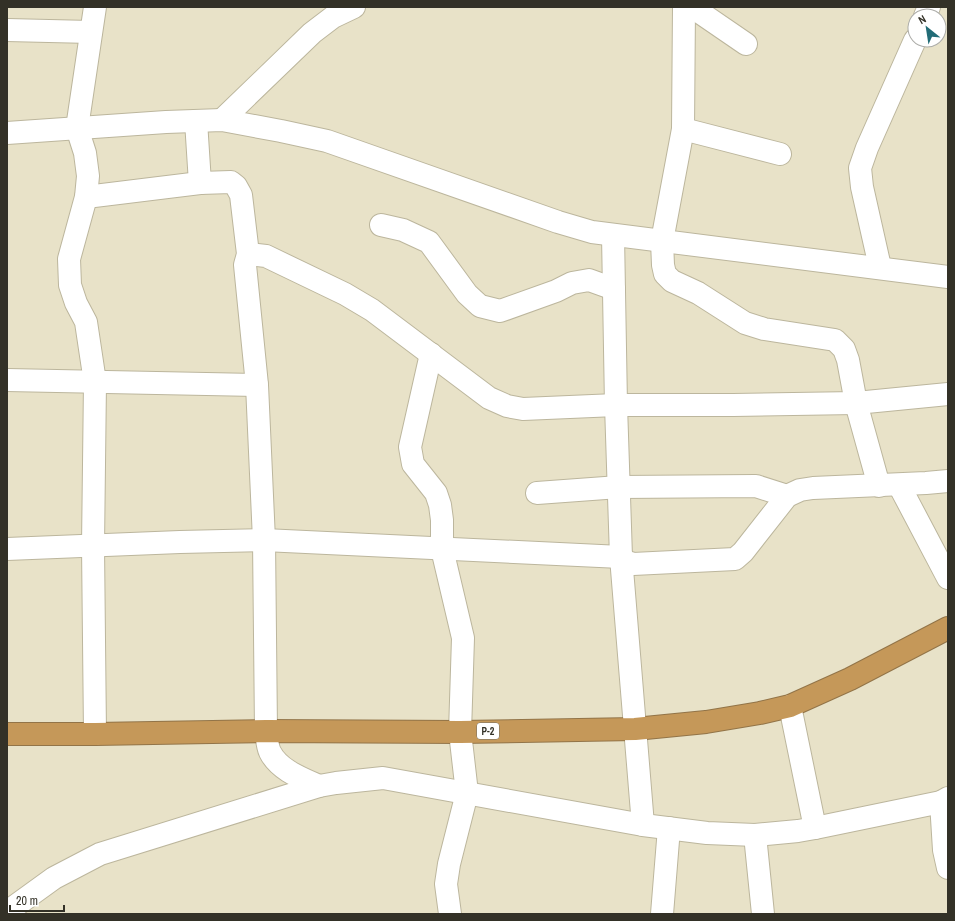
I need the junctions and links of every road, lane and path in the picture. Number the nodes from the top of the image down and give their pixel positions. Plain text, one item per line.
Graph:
1 (95, 7) edge
2 (354, 7) edge
3 (684, 7) edge
4 (692, 7) edge
5 (7, 30) edge
6 (91, 32) junction
7 (746, 44) dead end
8 (911, 48) edge
9 (222, 120) junction
10 (196, 121) junction
11 (77, 128) junction
12 (683, 129) junction
13 (7, 133) edge
14 (780, 154) dead end
15 (200, 183) junction
16 (86, 197) junction
17 (380, 225) dead end
18 (613, 235) junction
19 (662, 242) junction
20 (248, 254) junction
21 (880, 267) junction
22 (947, 279) edge
23 (614, 289) junction
24 (431, 354) junction
25 (7, 380) edge
26 (95, 382) junction
27 (257, 385) junction
28 (948, 394) edge
29 (856, 403) junction
30 (616, 405) junction
31 (948, 480) edge
32 (889, 485) junction
33 (619, 487) junction
34 (537, 493) dead end
35 (787, 496) junction
36 (264, 540) junction
37 (93, 546) junction
38 (7, 549) edge
39 (442, 549) junction
40 (621, 558) junction
41 (948, 578) edge
42 (948, 628) edge
43 (790, 706) junction
44 (635, 729) junction
45 (266, 731) junction
46 (460, 732) junction
47 (7, 734) edge
48 (96, 734) junction
49 (318, 786) junction
50 (467, 793) junction
51 (944, 800) edge
52 (643, 825) junction
53 (669, 828) junction
54 (815, 828) junction
55 (755, 835) junction
56 (948, 868) edge
57 (7, 912) edge
58 (450, 914) edge
59 (662, 914) edge
60 (764, 914) edge

1 - 6 street
2 - 9 street
3 - 12 street
4 - 7 street
5 - 6 street
6 - 11 street
8 - 21 street
9 - 10 street
9 - 18 street
10 - 11 street
10 - 15 street
11 - 13 street
11 - 16 street
12 - 14 street
12 - 19 street
15 - 16 street
15 - 20 street
16 - 26 street
17 - 23 street
18 - 19 street
18 - 23 street
19 - 21 street
19 - 29 street
20 - 24 street
20 - 27 street
21 - 22 street
23 - 30 street
24 - 30 street
24 - 39 street
25 - 26 street
26 - 27 street
26 - 37 street
27 - 36 street
28 - 29 street
29 - 30 street
29 - 32 street
30 - 33 street
31 - 32 street
32 - 35 street
32 - 41 street
33 - 34 street
33 - 35 street
33 - 40 street
35 - 40 street
36 - 37 street
36 - 39 street
36 - 45 street
37 - 38 street
37 - 48 street
39 - 40 street
39 - 46 street
40 - 44 street
42 - 43 highway, P-2
43 - 44 highway, P-2
43 - 54 street
44 - 46 highway, P-2
44 - 52 street
45 - 46 highway, P-2
45 - 48 highway, P-2
45 - 49 street
46 - 50 street
47 - 48 highway, P-2
49 - 50 street
49 - 57 street
50 - 52 street
50 - 58 street
51 - 54 street
51 - 56 street
52 - 53 street
53 - 55 street
53 - 59 street
54 - 55 street
55 - 60 street

